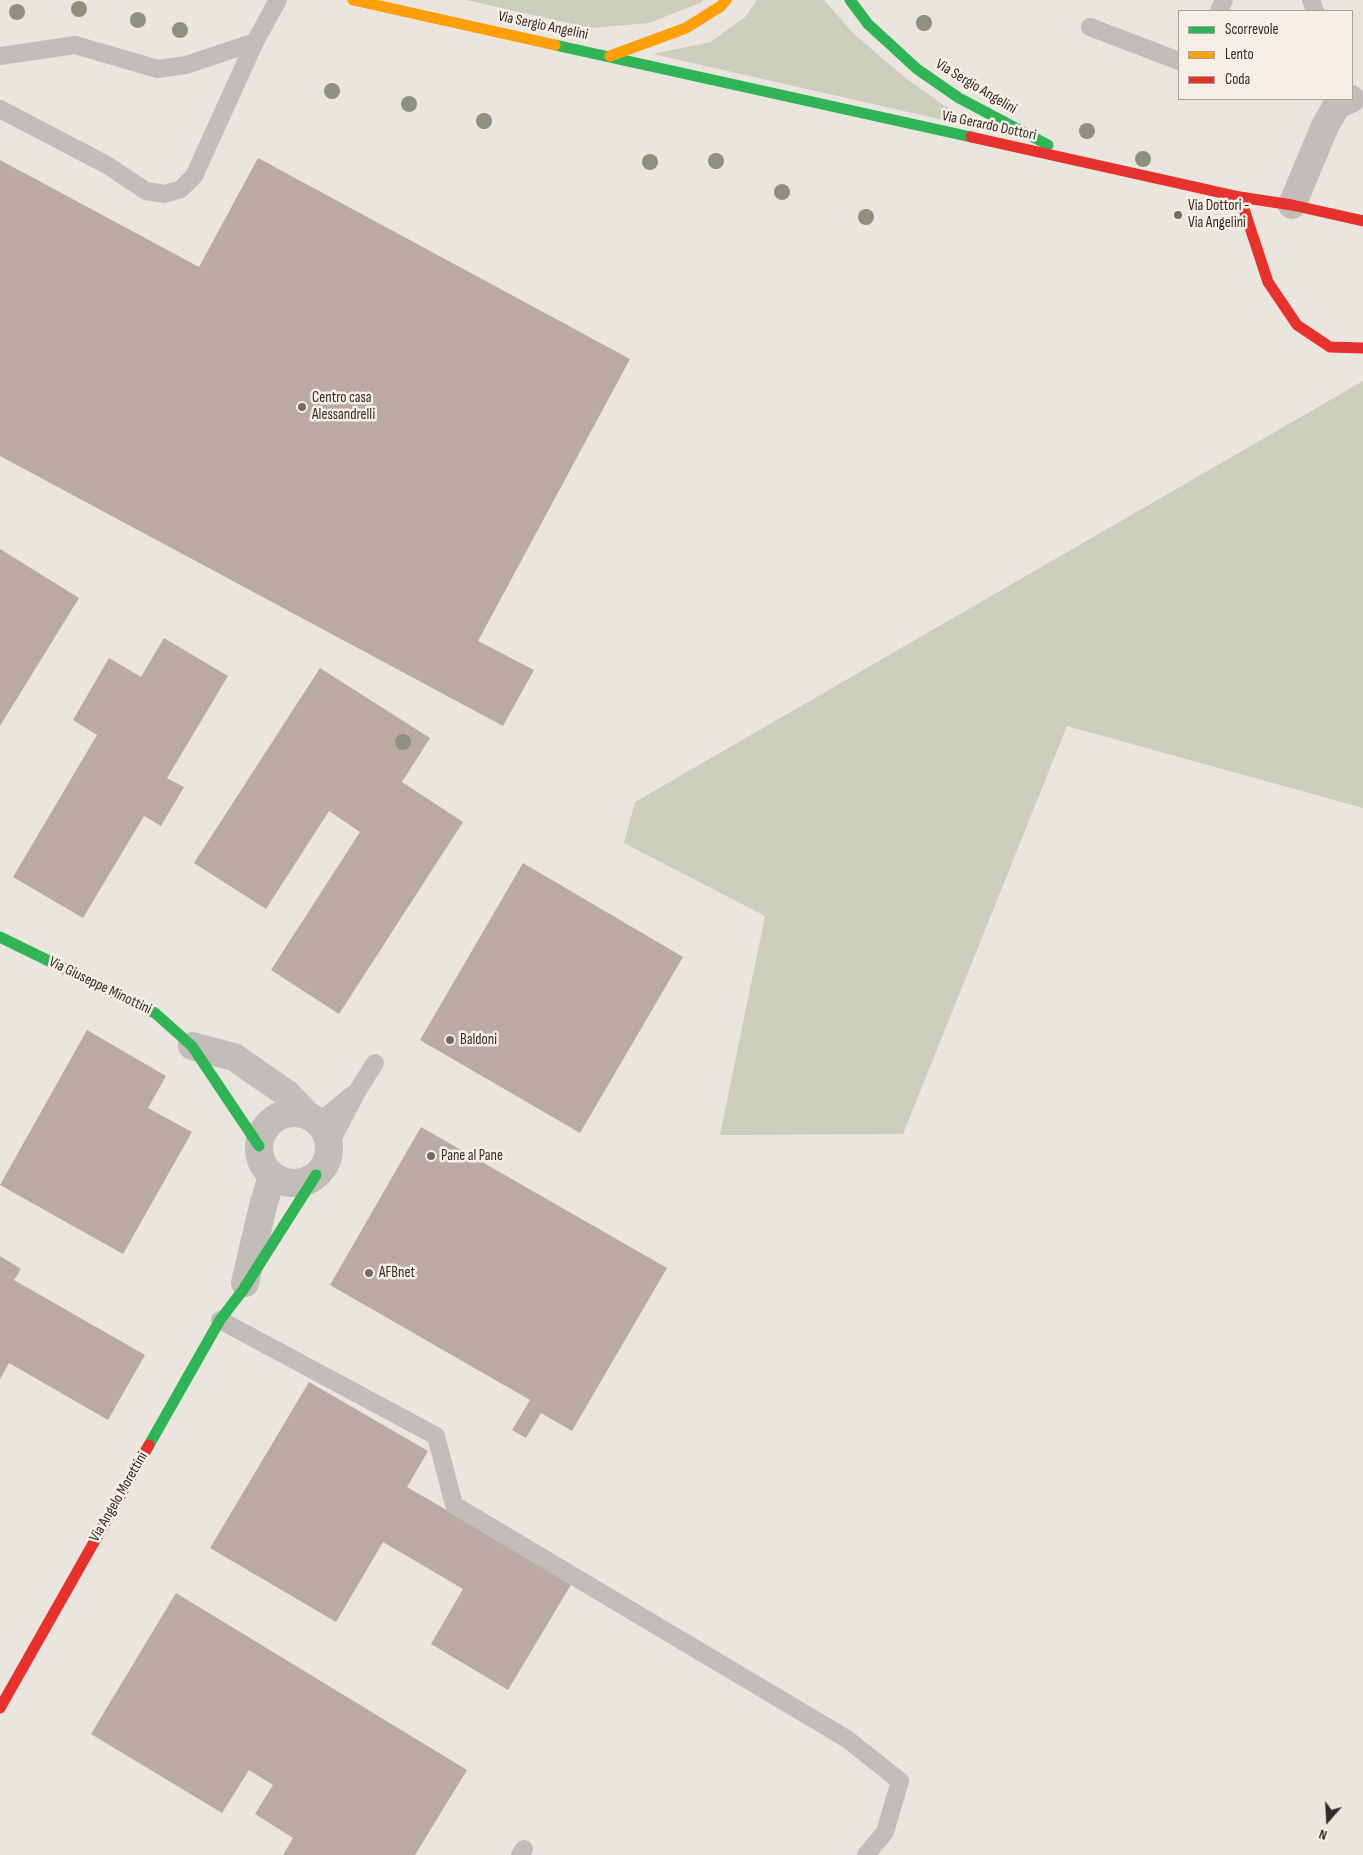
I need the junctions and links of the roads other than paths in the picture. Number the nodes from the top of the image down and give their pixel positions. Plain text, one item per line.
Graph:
1 (278, 0) edge
2 (353, 0) edge
3 (726, 0) edge
4 (850, 0) edge
5 (1090, 27) dead end
6 (254, 42) junction
7 (0, 56) edge
8 (610, 56) junction
9 (1178, 61) edge
10 (1344, 100) edge
11 (0, 109) edge
12 (1078, 161) junction
13 (1240, 197) junction
14 (1292, 205) junction
15 (1363, 221) edge
16 (1363, 348) edge
17 (0, 937) edge
18 (192, 1046) junction
19 (375, 1063) dead end
20 (358, 1090) junction
21 (313, 1119) junction
22 (259, 1146) junction
23 (328, 1147) junction
24 (316, 1175) junction
25 (272, 1176) junction
26 (243, 1290) junction
27 (220, 1320) junction
28 (0, 1708) edge
29 (866, 1855) edge

1 - 6 lane
2 - 8 main road, Via Sergio Angelini
3 - 8 main road
4 - 12 main road, Via Sergio Angelini
5 - 9 lane
6 - 7 lane
6 - 11 lane
8 - 12 main road, Via Gerardo Dottori
10 - 14 street
12 - 13 main road, Via Gerardo Dottori
13 - 14 main road, Via Gerardo Dottori
13 - 16 main road
14 - 15 main road, Via Gerardo Dottori
17 - 18 main road, Via Giuseppe Minottini
18 - 21 street, Via Giuseppe Minottini
18 - 22 main road, Via Giuseppe Minottini
19 - 20 lane
20 - 21 lane
20 - 23 lane
21 - 22 street
21 - 23 street
22 - 25 street
23 - 24 street
24 - 25 street
24 - 26 main road, Via Angelo Morettini
25 - 26 street, Via Angelo Morettini
26 - 27 main road, Via Angelo Morettini
27 - 28 main road, Via Angelo Morettini
27 - 29 lane

